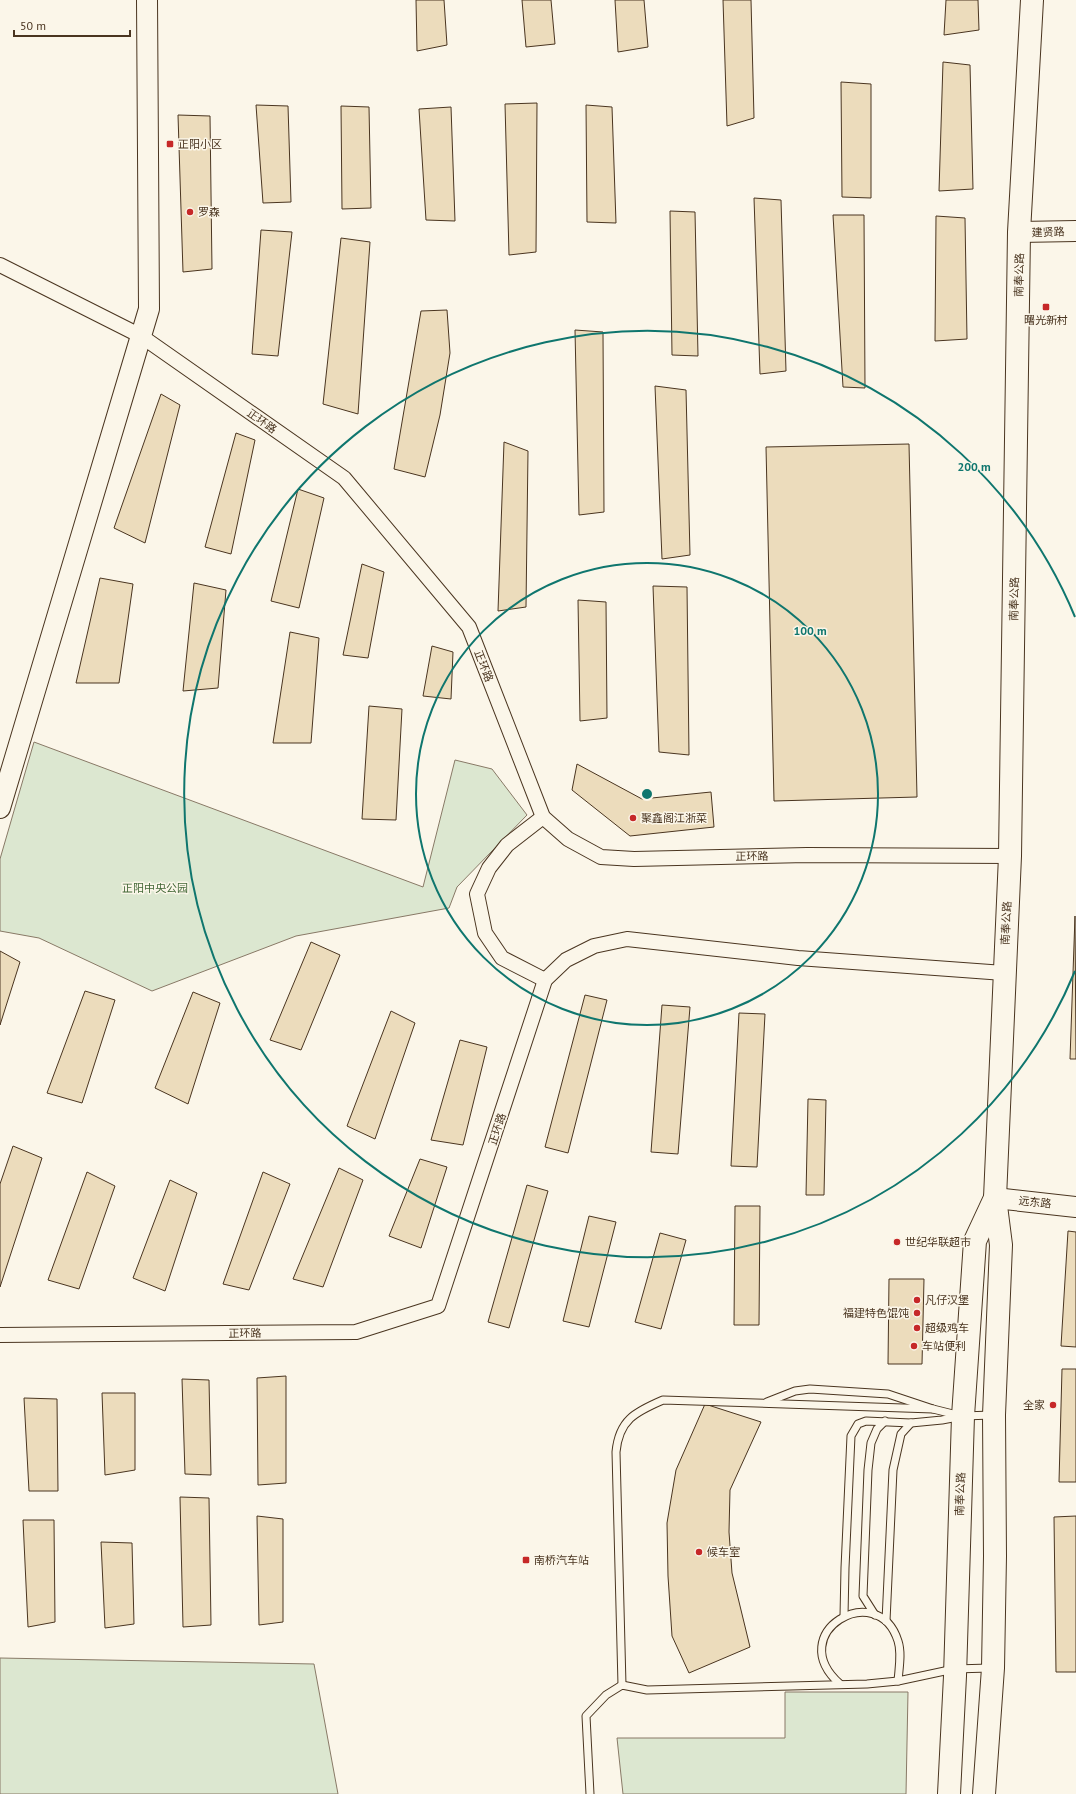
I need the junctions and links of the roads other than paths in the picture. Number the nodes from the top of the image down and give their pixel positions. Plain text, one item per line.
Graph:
1 (148, 0) edge
2 (1032, 0) edge
3 (1076, 231) edge
4 (1019, 232) junction
5 (0, 265) edge
6 (140, 336) junction
7 (0, 808) edge
8 (543, 818) junction
9 (1010, 856) junction
10 (1004, 972) junction
11 (545, 980) junction
12 (995, 1198) junction
13 (1076, 1207) edge
14 (0, 1335) edge
15 (764, 1403) junction
16 (933, 1409) junction
17 (994, 1415) junction
18 (963, 1416) junction
19 (886, 1421) junction
20 (912, 1423) junction
21 (875, 1615) junction
22 (844, 1616) junction
23 (886, 1621) junction
24 (993, 1668) junction
25 (954, 1669) junction
26 (898, 1681) junction
27 (840, 1684) junction
28 (622, 1685) junction
29 (590, 1794) edge
30 (949, 1794) edge
31 (984, 1794) edge

1 - 6 main road
2 - 4 main road, 南奉公路
3 - 4 main road, 建贤路
4 - 9 main road, 南奉公路
5 - 6 street, 正环路
6 - 7 main road
6 - 8 street, 正环路
8 - 9 street, 正环路
8 - 11 street
9 - 10 main road, 南奉公路
10 - 11 street, 正环路
10 - 12 main road, 南奉公路
11 - 14 street, 正环路
12 - 13 main road, 远东路
12 - 17 main road, 南奉公路
12 - 18 main road, 南奉公路
15 - 16 lane
15 - 16 lane
15 - 28 lane
16 - 18 lane
17 - 18 lane
17 - 24 main road, 南奉公路
18 - 20 lane
18 - 25 main road, 南奉公路
19 - 20 lane
19 - 21 lane
19 - 22 lane
20 - 23 lane
21 - 22 lane
21 - 23 lane
22 - 27 lane
23 - 26 lane
24 - 25 lane
24 - 31 main road, 南奉公路
25 - 26 lane
25 - 30 main road, 南奉公路
26 - 27 lane
27 - 28 lane
28 - 29 lane

